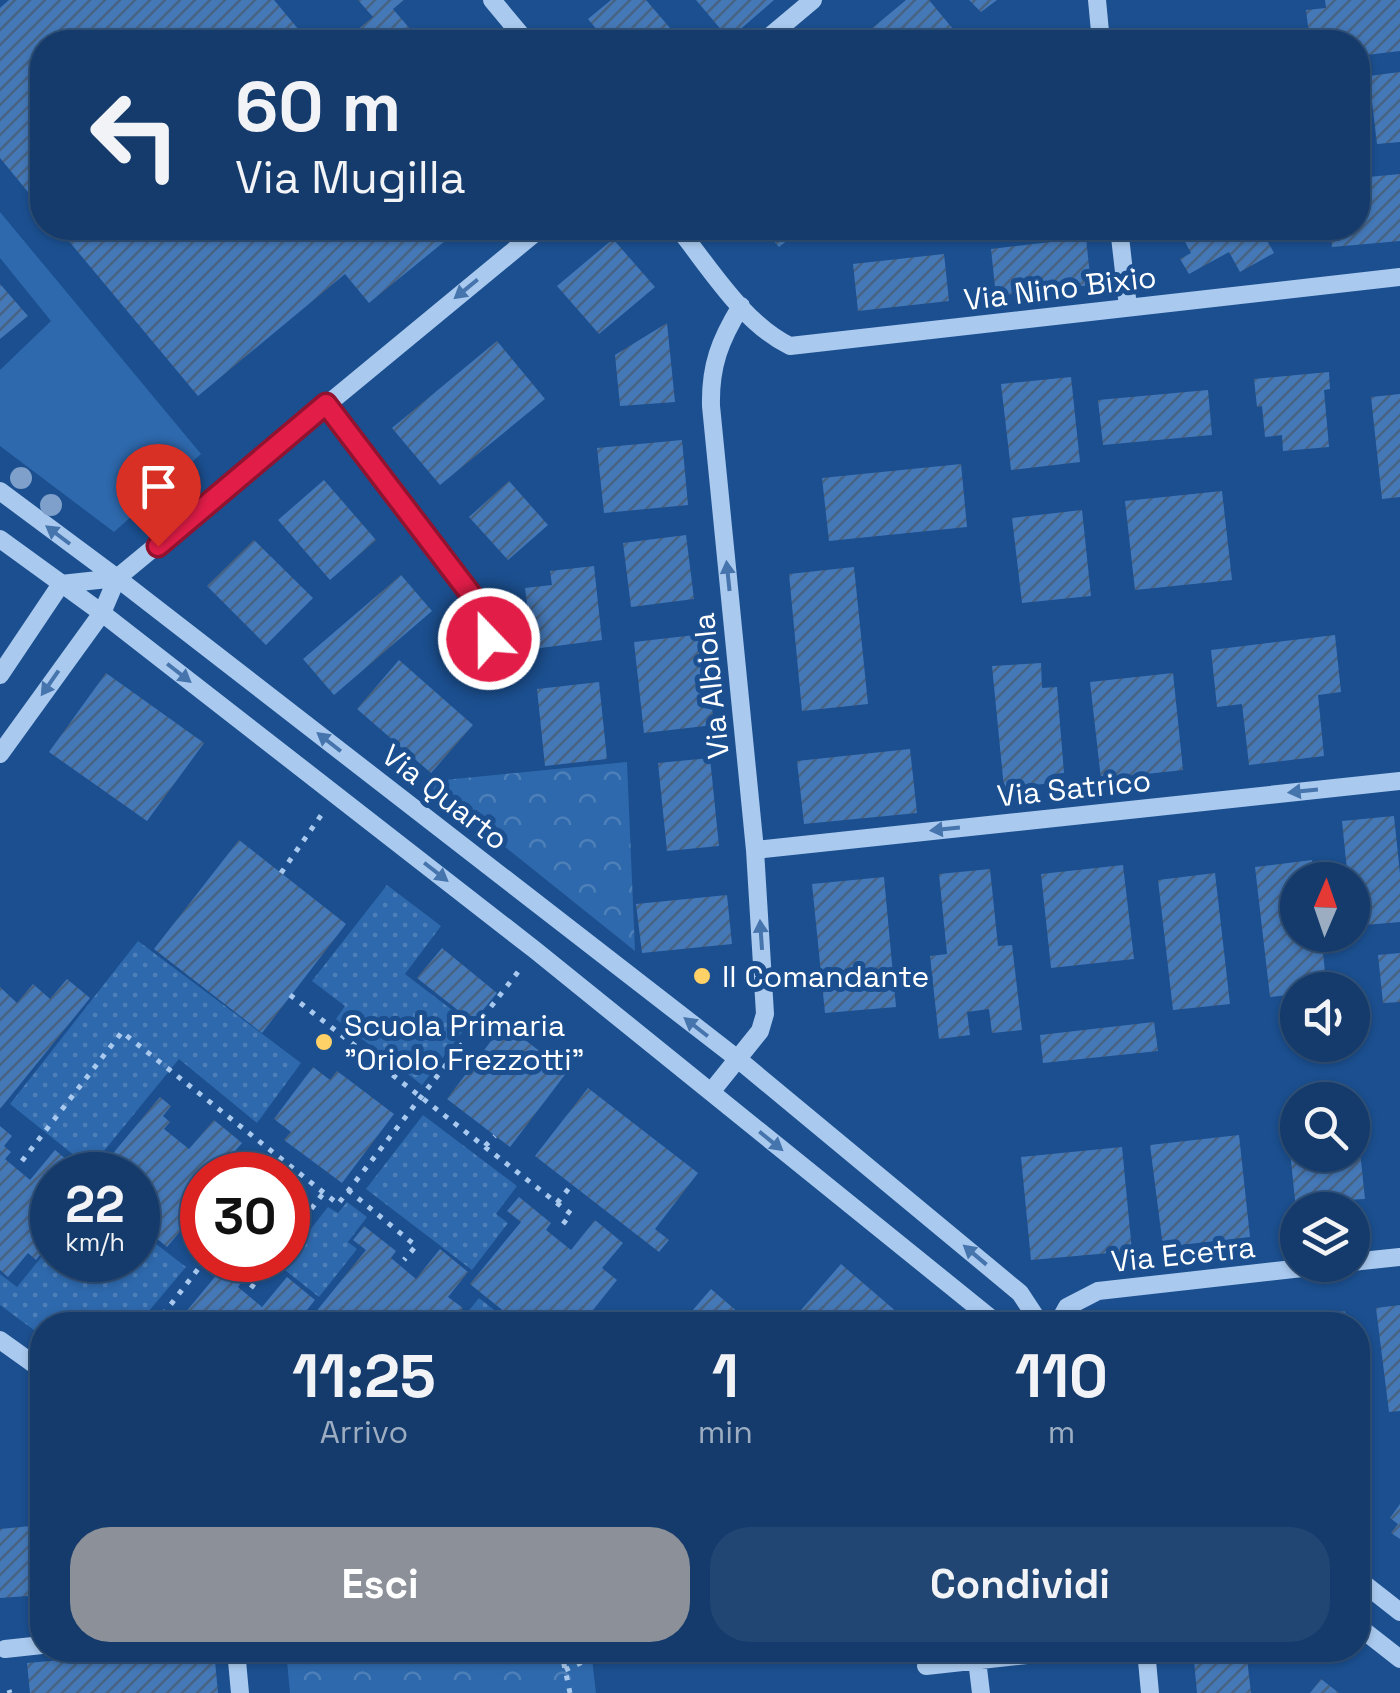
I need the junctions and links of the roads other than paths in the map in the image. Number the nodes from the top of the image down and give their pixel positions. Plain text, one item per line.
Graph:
1 (492, 0) edge
2 (813, 0) edge
3 (1097, 0) edge
4 (517, 30) edge
5 (777, 30) edge
6 (1100, 30) edge
7 (527, 240) edge
8 (688, 240) edge
9 (1120, 240) edge
10 (1400, 277) edge
11 (741, 306) junction
12 (1128, 307) junction
13 (326, 404) junction
14 (0, 491) edge
15 (0, 540) edge
16 (117, 578) junction
17 (61, 584) junction
18 (102, 613) junction
19 (490, 660) dead end
20 (0, 675) edge
21 (0, 754) edge
22 (1400, 780) edge
23 (755, 850) junction
24 (739, 1060) junction
25 (711, 1092) junction
26 (1400, 1257) edge
27 (1370, 1260) edge
28 (1280, 1271) edge
29 (983, 1312) edge
30 (1032, 1312) edge
31 (1064, 1312) edge
32 (0, 1340) edge
33 (30, 1361) edge
34 (1370, 1588) edge
35 (1400, 1612) edge
36 (1370, 1635) edge
37 (30, 1647) edge
38 (5, 1650) dead end
39 (1400, 1659) edge
40 (237, 1662) edge
41 (960, 1662) edge
42 (977, 1662) edge
43 (1147, 1662) edge
44 (926, 1666) dead end
45 (240, 1693) edge
46 (980, 1693) edge
47 (1150, 1693) edge

1 - 4 street
2 - 5 street
3 - 6 street
7 -> 13 street
8 - 11 street, Via Nino Bixio
9 - 12 street
10 - 12 street, Via Nino Bixio
11 - 12 street, Via Nino Bixio
23 -> 11 street, Via Albiola
13 - 16 street
13 - 19 street
16 -> 14 street, Via Quarto
15 - 17 street
16 - 17 street
16 - 18 street
24 -> 16 street, Via Quarto
17 - 18 street
17 - 20 street
18 -> 21 street
18 -> 25 street
22 -> 23 street, Via Satrico
24 -> 23 street, Via Albiola
24 - 25 street
30 -> 24 street, Via Quarto
25 -> 29 street
26 - 27 street
28 - 31 street, Via Ecetra
32 - 33 street
34 - 35 street
36 - 39 street
37 - 38 street
40 - 45 street
41 - 44 street
42 - 46 street
43 - 47 street

